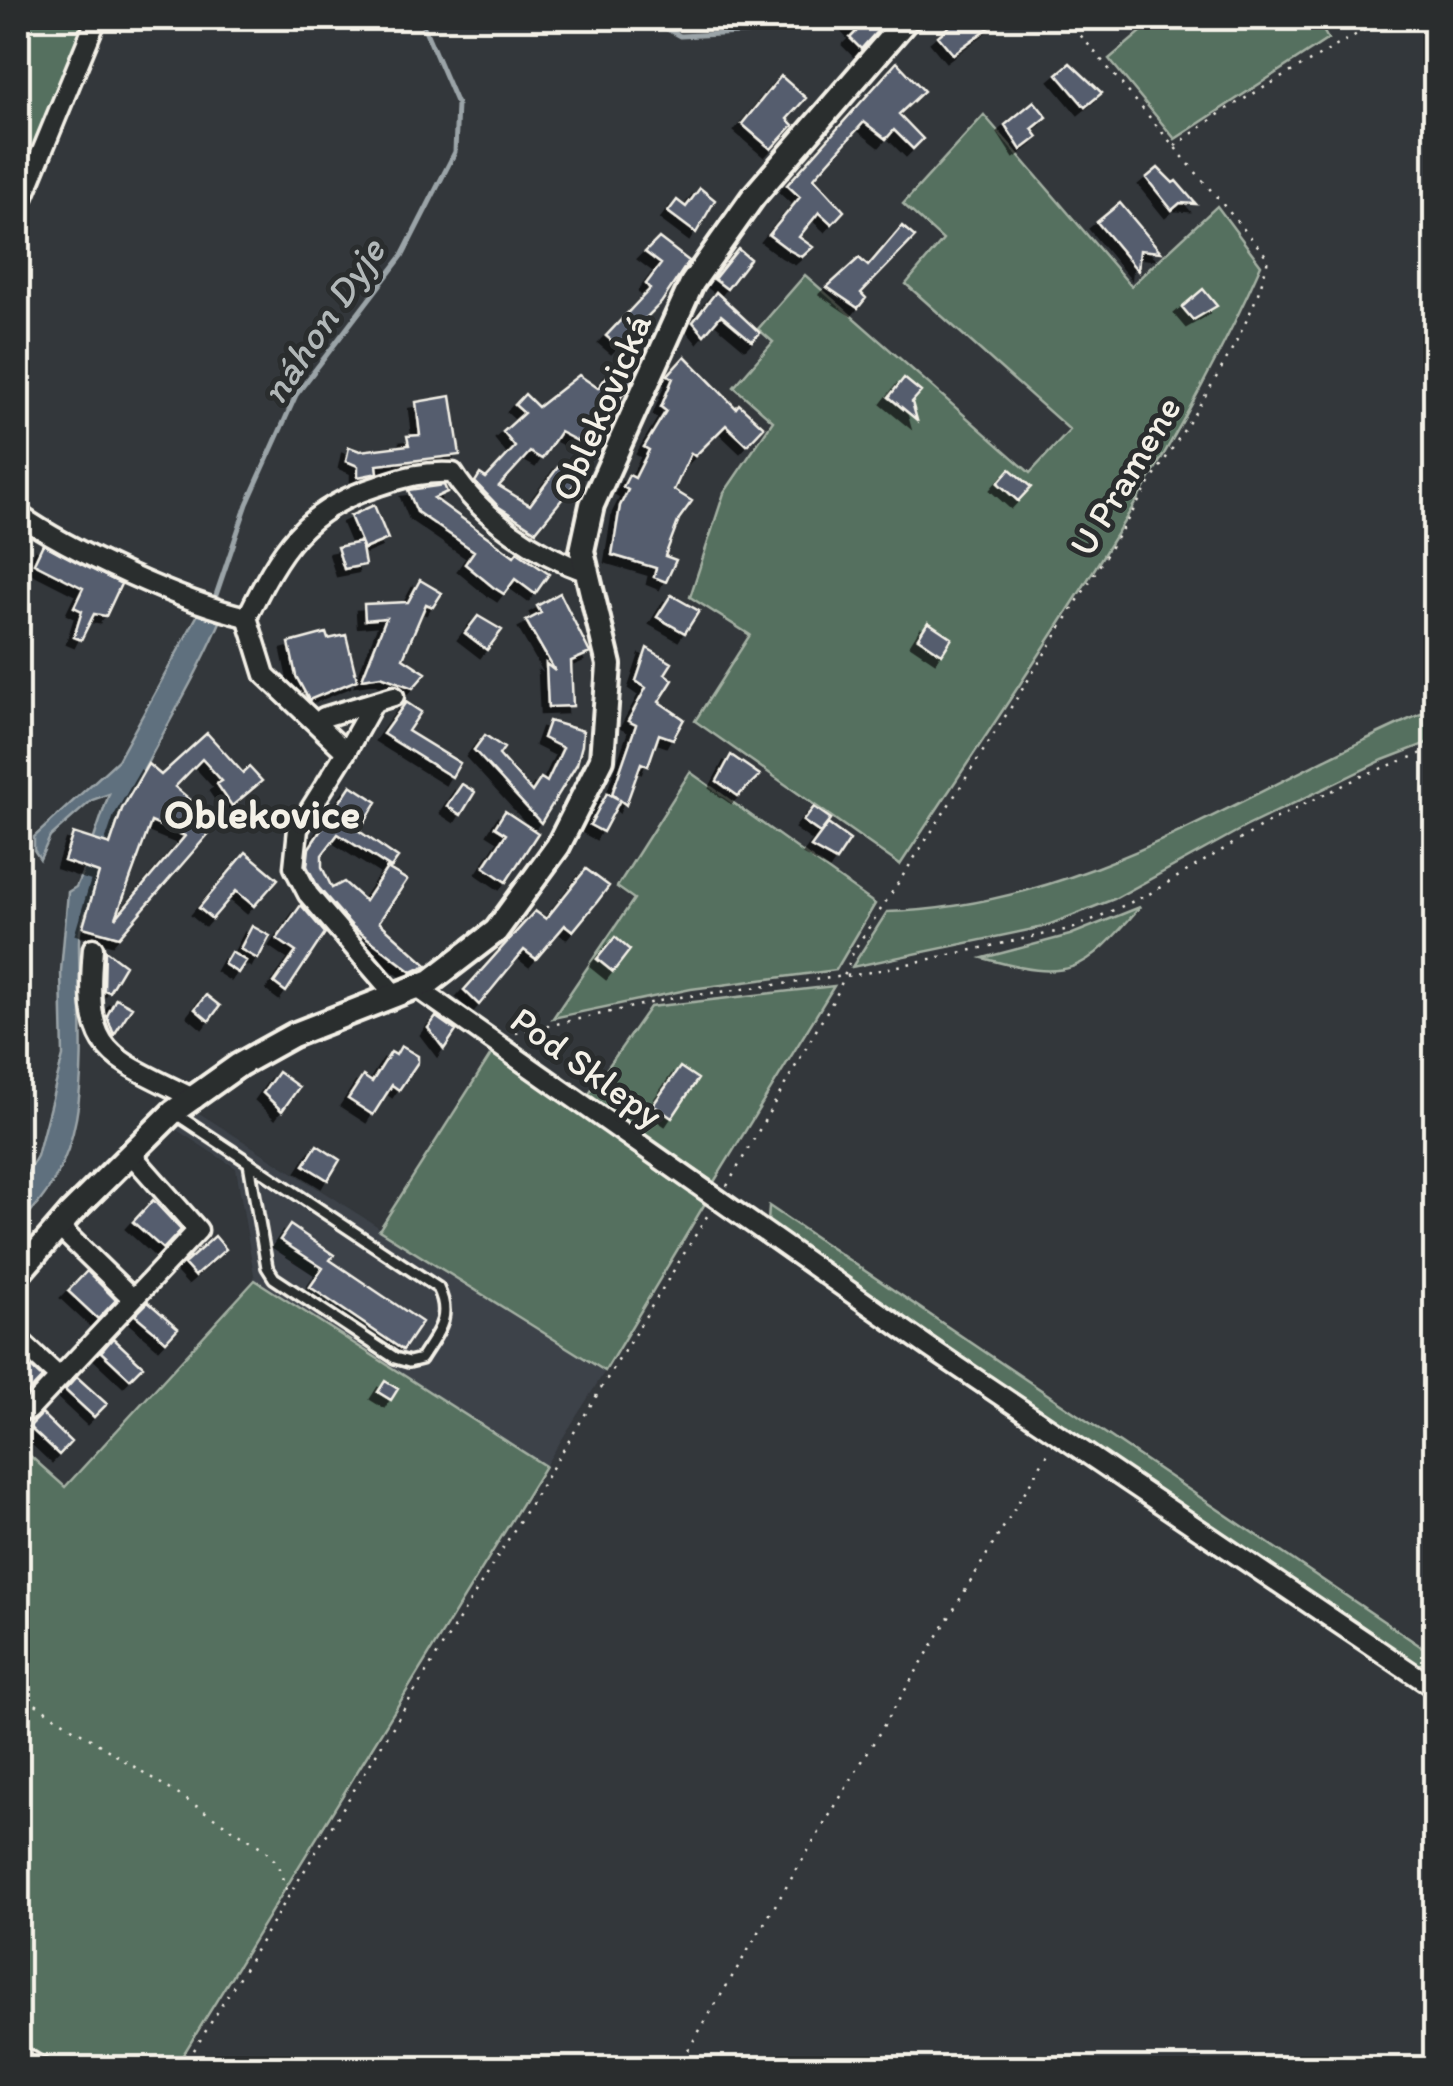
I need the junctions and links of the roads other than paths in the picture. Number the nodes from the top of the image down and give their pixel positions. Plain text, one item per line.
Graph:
1 (97, 18) edge
2 (908, 18) edge
3 (18, 210) edge
4 (18, 514) edge
5 (587, 572) junction
6 (238, 615) junction
7 (394, 696) dead end
8 (374, 702) junction
9 (318, 725) junction
10 (346, 752) junction
11 (93, 948) dead end
12 (406, 991) junction
13 (195, 1099) junction
14 (174, 1112) junction
15 (131, 1154) junction
16 (248, 1164) junction
17 (59, 1227) junction
18 (18, 1274) edge
19 (132, 1298) junction
20 (18, 1339) edge
21 (59, 1377) junction
22 (30, 1410) dead end
23 (1436, 1689) edge
24 (18, 2054) edge
25 (41, 2068) edge

1 - 3 street
2 - 5 street, Oblekovická
4 - 6 street
5 - 6 street
5 - 12 street, Oblekovická
6 - 9 street
7 - 8 street
8 - 9 street
8 - 10 street, Pod Sklepy
9 - 10 street
10 - 12 street, Pod Sklepy
11 - 13 street
12 - 13 street, Oblekovická
12 - 23 street, Pod Sklepy
13 - 14 street, Oblekovická
14 - 15 street, Oblekovická
14 - 16 lane
15 - 17 street, Oblekovická
15 - 19 street
16 - 16 lane
17 - 18 street, Oblekovická
17 - 19 street
19 - 21 street
20 - 21 street
21 - 22 street
24 - 25 street

